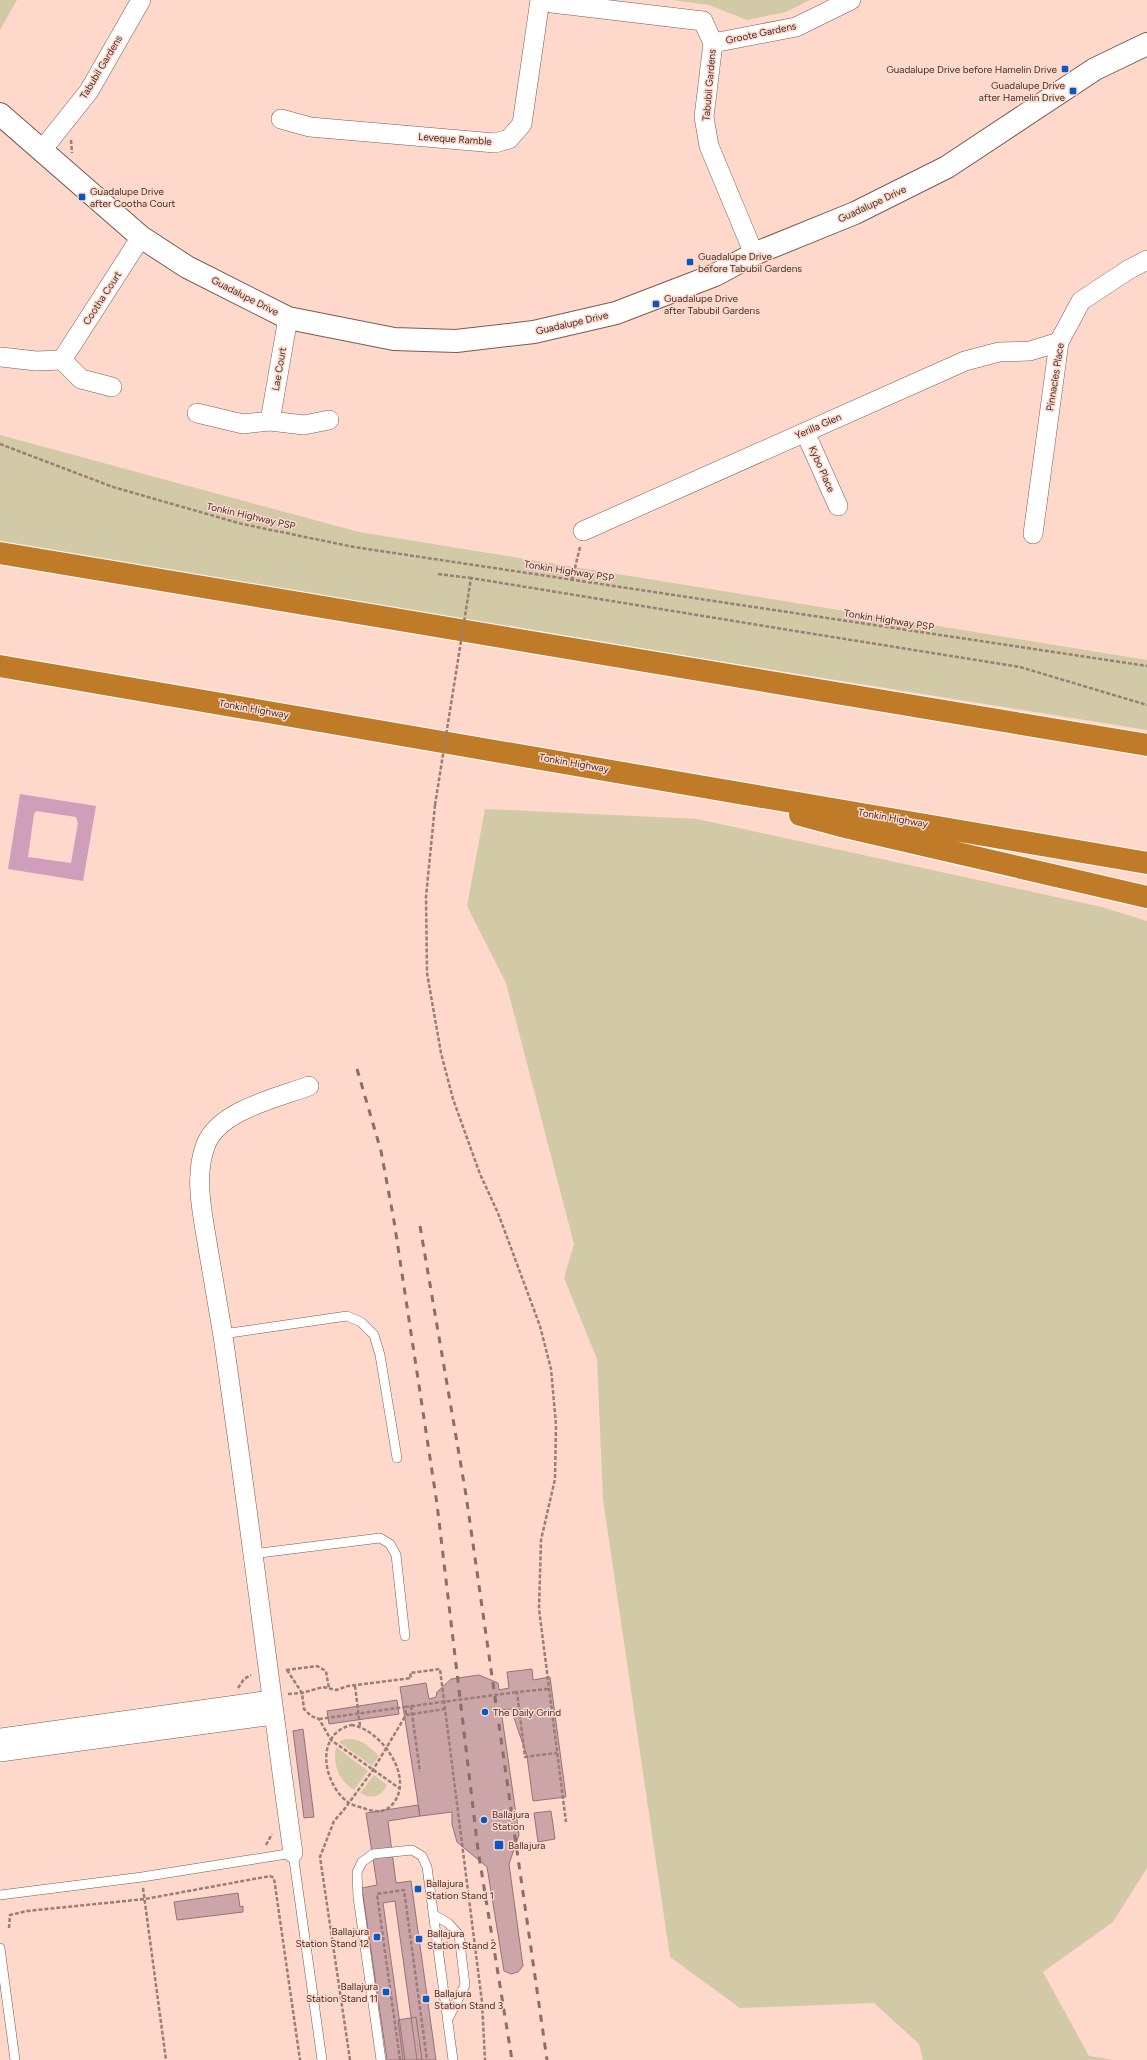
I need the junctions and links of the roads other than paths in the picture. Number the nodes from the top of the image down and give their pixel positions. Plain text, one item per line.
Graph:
1 (141, 0) edge
2 (540, 0) edge
3 (546, 0) edge
4 (851, 0) edge
5 (713, 43) junction
6 (1147, 44) edge
7 (0, 114) edge
8 (282, 119) dead end
9 (42, 150) junction
10 (141, 237) junction
11 (754, 254) junction
12 (1147, 260) edge
13 (288, 318) junction
14 (1059, 342) junction
15 (1, 357) edge
16 (62, 360) junction
17 (112, 387) dead end
18 (197, 413) dead end
19 (329, 420) dead end
20 (270, 421) junction
21 (805, 432) junction
22 (838, 506) dead end
23 (583, 531) road end
24 (1034, 534) dead end
25 (0, 553) edge
26 (0, 666) edge
27 (1147, 745) edge
28 (682, 782) junction
29 (1147, 863) edge
30 (1147, 897) edge
31 (309, 1086) dead end
32 (222, 1334) junction
33 (397, 1458) dead end
34 (252, 1554) junction
35 (405, 1636) dead end
36 (273, 1707) junction
37 (0, 1738) edge
38 (0, 1752) edge
39 (294, 1853) junction
40 (0, 1894) edge
41 (434, 1915) junction
42 (0, 1948) edge
43 (448, 2019) junction
44 (15, 2060) edge
45 (322, 2060) edge
46 (381, 2060) edge
47 (453, 2060) edge

1 - 9 street, Tabubil Gardens
2 - 8 street, Leveque Ramble
3 - 5 street, Tabubil Gardens
4 - 5 street, Groote Gardens
5 - 11 street, Tabubil Gardens
6 - 11 street, Guadalupe Drive
7 - 9 street, Guadalupe Drive
9 - 10 street, Guadalupe Drive
10 - 13 street, Guadalupe Drive
10 - 16 street, Cootha Court
11 - 13 street, Guadalupe Drive
12 - 14 street, Pinnacles Place
13 - 20 street, Lae Court
14 - 21 street, Yerilla Glen
14 - 24 street, Pinnacles Place
15 - 16 street
16 - 17 street
18 - 20 street
19 - 20 street
21 - 22 street, Kybo Place
21 - 23 street, Yerilla Glen
25 - 27 highway
26 - 28 highway, Tonkin Highway
28 - 29 highway, Tonkin Highway
28 - 30 highway
31 - 32 street
32 - 33 lane
32 - 34 street
34 - 35 lane
34 - 36 street
36 - 37 street
36 - 38 street
36 - 39 street
39 - 40 lane
39 - 45 lane
41 - 43 lane
41 - 43 lane
41 - 46 lane
42 - 44 lane
43 - 47 lane

